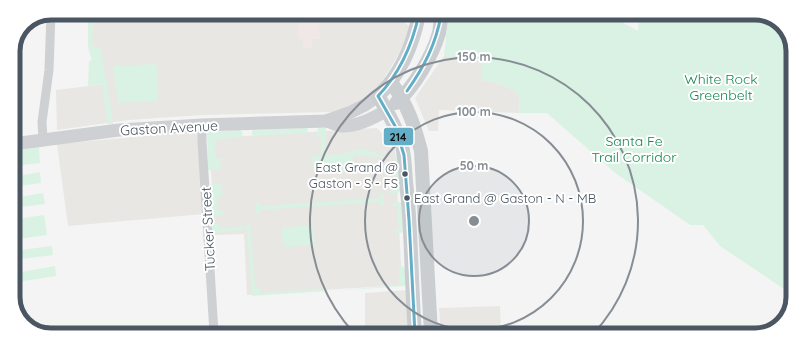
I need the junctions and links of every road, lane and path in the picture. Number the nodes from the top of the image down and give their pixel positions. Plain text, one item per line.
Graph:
1 (52, 20) edge
2 (417, 20) edge
3 (440, 20) edge
4 (391, 82) junction
5 (378, 96) junction
6 (402, 98) junction
7 (387, 110) junction
8 (326, 121) junction
9 (202, 125) junction
10 (43, 139) junction
11 (20, 143) edge
12 (214, 328) edge
13 (414, 328) edge
14 (431, 328) edge

1 - 10 street
2 - 4 main road
3 - 6 main road
4 - 5 main road
4 - 6 main road
5 - 7 main road
5 - 8 street, Gaston Avenue
6 - 7 main road
6 - 14 main road
7 - 8 street, Gaston Avenue
7 - 13 main road
8 - 9 street, Gaston Avenue
9 - 10 street, Gaston Avenue
9 - 12 street, Tucker Street
10 - 11 street, Gaston Avenue

